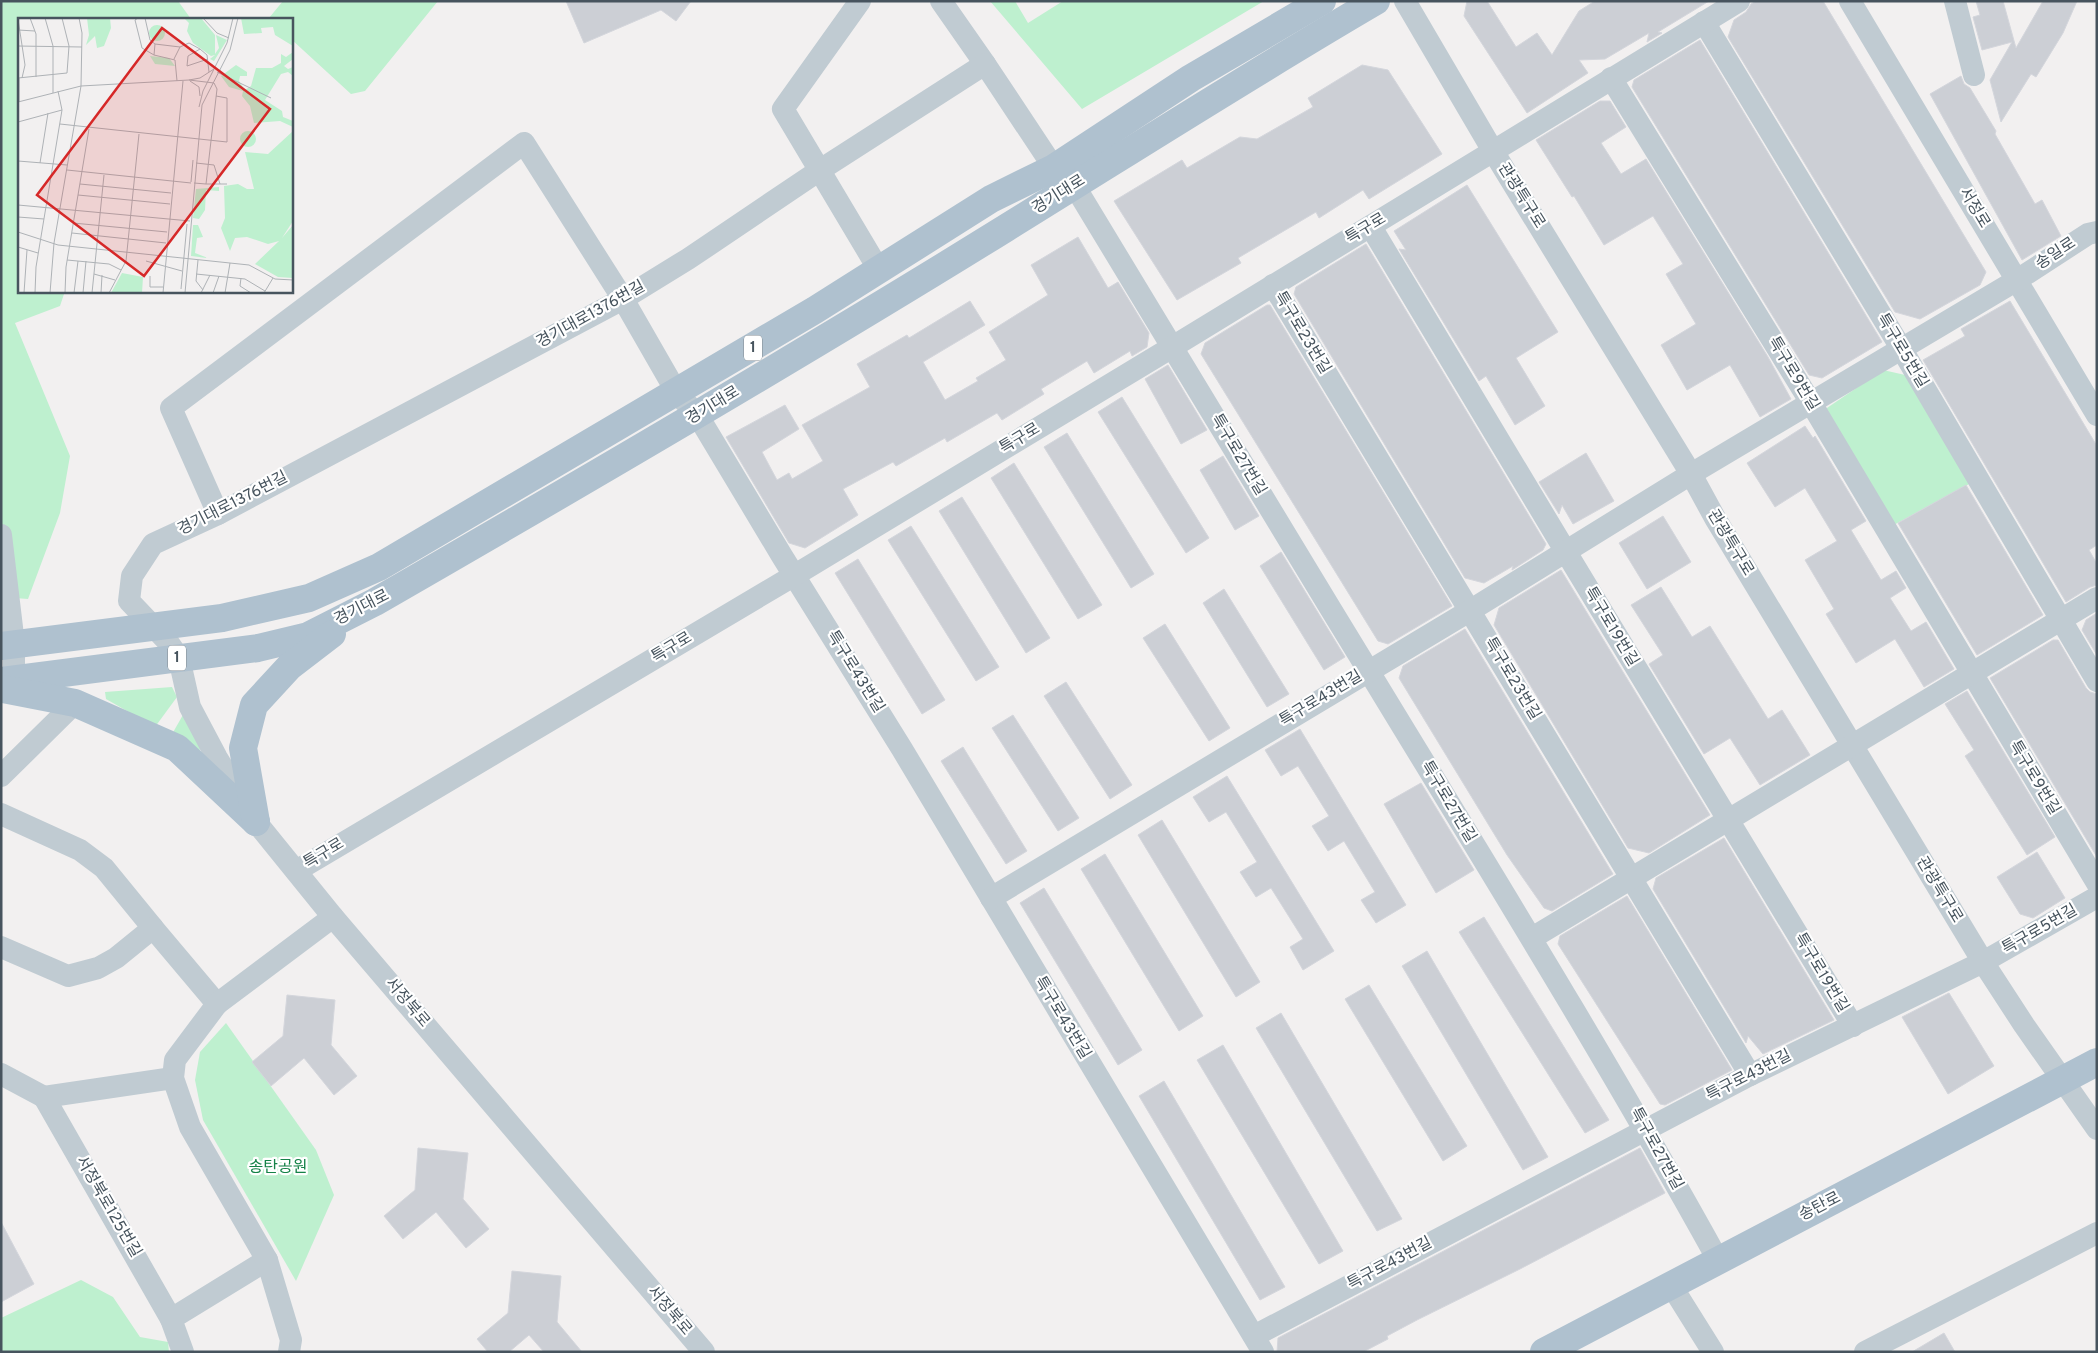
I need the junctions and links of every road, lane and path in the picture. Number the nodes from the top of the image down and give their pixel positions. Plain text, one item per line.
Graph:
1 (860, 1) edge
2 (941, 1) edge
3 (1322, 1) edge
4 (1376, 1) edge
5 (1405, 1) edge
6 (1739, 1) edge
7 (1850, 1) edge
8 (1955, 1) edge
9 (1704, 22) junction
10 (985, 64) junction
11 (1974, 75) dead end
12 (1611, 78) junction
13 (1493, 151) junction
14 (820, 170) junction
15 (1064, 176) junction
16 (1371, 226) junction
17 (2097, 232) edge
18 (879, 270) junction
19 (2017, 280) junction
20 (1273, 285) junction
21 (623, 299) junction
22 (1174, 346) junction
23 (1901, 348) junction
24 (677, 393) junction
25 (1810, 403) junction
26 (2097, 415) edge
27 (698, 416) junction
28 (1691, 474) junction
29 (218, 514) junction
30 (1, 535) edge
31 (1566, 552) junction
32 (795, 575) junction
33 (2097, 598) edge
34 (1471, 610) junction
35 (348, 616) junction
36 (2060, 621) junction
37 (154, 626) junction
38 (8, 645) edge
39 (179, 658) junction
40 (1368, 670) junction
41 (1970, 673) junction
42 (2097, 681) edge
43 (6, 683) edge
44 (76, 703) junction
45 (1853, 746) junction
46 (1, 776) edge
47 (1, 814) edge
48 (1728, 821) junction
49 (256, 822) junction
50 (296, 871) junction
51 (1630, 878) junction
52 (2097, 883) edge
53 (2097, 897) edge
54 (991, 898) junction
55 (334, 917) junction
56 (153, 928) junction
57 (1532, 938) junction
58 (1, 946) edge
59 (1983, 962) junction
60 (217, 1004) junction
61 (1853, 1026) junction
62 (2097, 1062) edge
63 (1, 1074) edge
64 (1750, 1075) junction
65 (173, 1078) junction
66 (2063, 1079) junction
67 (44, 1097) junction
68 (2097, 1128) edge
69 (1646, 1130) junction
70 (2097, 1233) edge
71 (267, 1260) junction
72 (1718, 1260) junction
73 (1671, 1284) junction
74 (171, 1319) junction
75 (1258, 1344) edge
76 (183, 1352) edge
77 (289, 1352) edge
78 (704, 1352) edge
79 (1544, 1352) edge
80 (1713, 1352) edge
81 (1865, 1352) edge

1 - 14 street
2 - 10 street
3 - 15 main road, 경기대로 / 1
4 - 15 main road, 경기대로 / 1
5 - 13 street, 관광특구로
6 - 9 street, 특구로
7 - 19 street, 서정로
8 - 11 street
9 - 12 street, 특구로
9 - 23 street, 특구로5번길
10 - 14 street, 경기대로1376번길
10 - 15 street
12 - 13 street, 특구로
12 - 25 street, 특구로9번길
13 - 16 street, 특구로
13 - 28 street, 관광특구로
14 - 18 street
14 - 21 street, 경기대로1376번길
15 - 18 main road, 경기대로 / 1
15 - 22 street, 특구로27번길
15 - 27 main road, 경기대로 / 1
16 - 20 street, 특구로
16 - 31 street, 특구로19번길
17 - 19 street, 송일로
18 - 24 main road, 경기대로 / 1
19 - 23 street, 송일로
19 - 26 street, 서정로
20 - 22 street, 특구로
20 - 34 street, 특구로23번길
21 - 24 street, 특구로43번길
21 - 29 street, 경기대로1376번길
21 - 29 street, 특구로43번길
22 - 32 street, 특구로
22 - 40 street, 특구로27번길
23 - 25 street, 송일로
23 - 36 street, 특구로5번길
24 - 27 street, 특구로43번길
24 - 37 main road, 경기대로 / 1
25 - 28 street, 송일로
25 - 41 street, 특구로9번길
27 - 32 street, 특구로43번길
27 - 35 main road, 경기대로 / 1
28 - 31 street, 특구로43번길
28 - 45 street, 관광특구로
29 - 37 street, 경기대로1376번길
30 - 38 street
31 - 34 street, 특구로43번길
31 - 48 street, 특구로19번길
32 - 50 street, 특구로
32 - 54 street, 특구로43번길
33 - 36 street
34 - 40 street, 특구로43번길
34 - 51 street, 특구로23번길
35 - 39 main road, 경기대로 / 1
35 - 49 main road
36 - 41 street
36 - 42 street, 특구로5번길
37 - 38 main road, 경기대로 / 1
37 - 39 street, 서정북로
38 - 43 street
39 - 43 main road, 경기대로 / 1
39 - 49 street, 서정북로
40 - 54 street, 특구로43번길
40 - 57 street, 특구로27번길
41 - 45 street
41 - 52 street, 특구로9번길
43 - 44 main road
44 - 46 street
44 - 49 main road
45 - 48 street
45 - 59 street, 관광특구로
47 - 56 street
48 - 51 street
48 - 61 street, 특구로19번길
49 - 50 street, 서정북로
50 - 55 street, 서정북로
51 - 57 street
51 - 64 street, 특구로23번길
53 - 59 street, 특구로5번길
54 - 75 street, 특구로43번길
55 - 60 street
55 - 78 street, 서정북로
56 - 58 street
56 - 60 street
57 - 69 street, 특구로27번길
59 - 61 street, 특구로43번길
59 - 66 street, 관광특구로
60 - 65 street
61 - 64 street, 특구로43번길
62 - 66 main road, 송탄로
63 - 67 street
64 - 69 street, 특구로43번길
65 - 67 street
65 - 71 street
66 - 68 street, 관광특구로
66 - 72 main road, 송탄로
67 - 74 street, 서정북로125번길
69 - 72 street, 특구로27번길
69 - 75 street, 특구로43번길
70 - 81 street
71 - 74 street
71 - 77 street
72 - 73 main road, 송탄로
73 - 79 main road, 송탄로
73 - 80 street
74 - 76 street, 서정북로125번길

